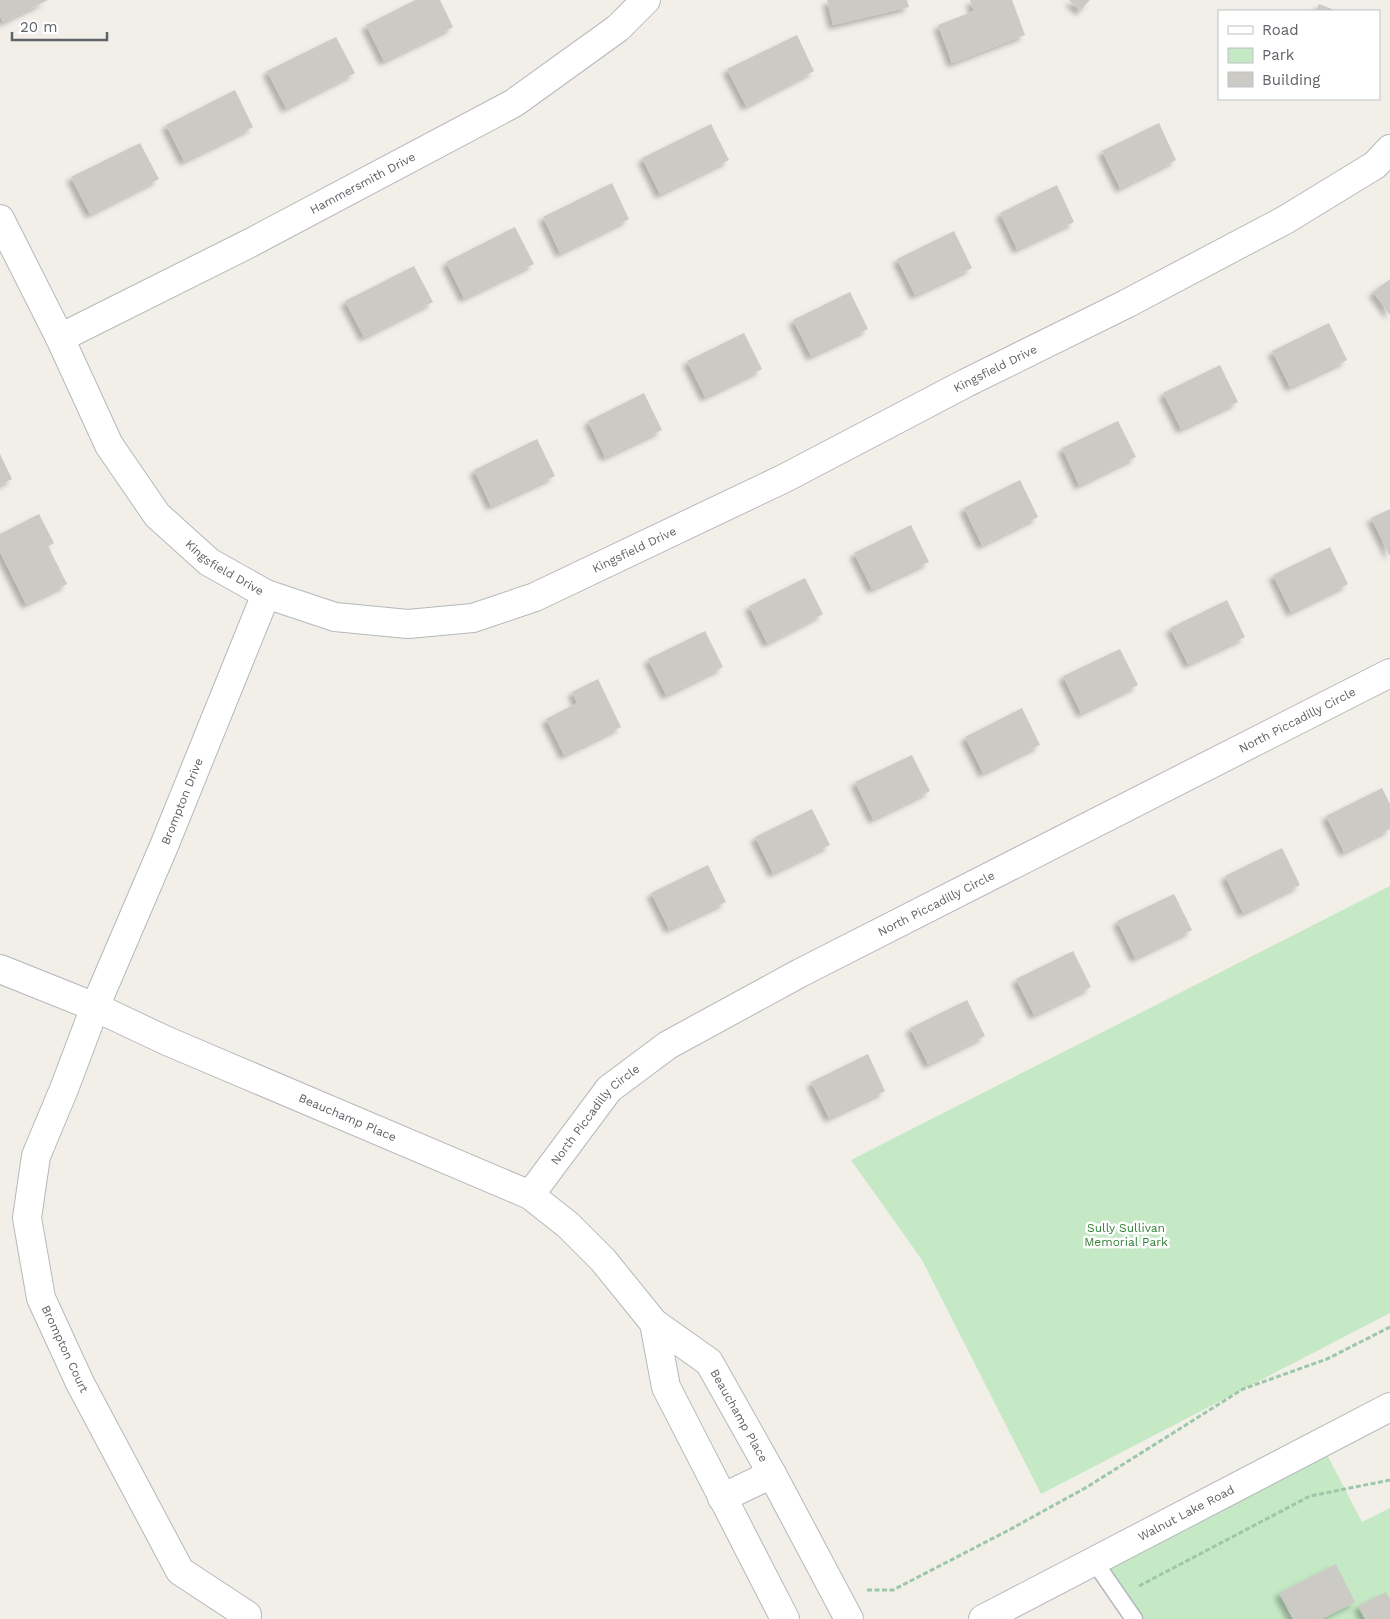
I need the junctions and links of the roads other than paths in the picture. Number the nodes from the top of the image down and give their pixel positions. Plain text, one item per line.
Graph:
1 (646, 0) edge
2 (1390, 149) edge
3 (0, 219) edge
4 (60, 338) junction
5 (266, 594) junction
6 (1390, 673) edge
7 (0, 969) edge
8 (95, 1007) junction
9 (530, 1195) junction
10 (654, 1323) junction
11 (1390, 1407) edge
12 (772, 1474) junction
13 (722, 1498) junction
14 (1094, 1561) junction
15 (845, 1610) edge
16 (248, 1615) dead end
17 (785, 1619) edge
18 (983, 1619) edge
19 (1134, 1619) edge

1 - 4 street, Hammersmith Drive
2 - 5 street, Kingsfield Drive
3 - 4 street, Kingsfield Drive
4 - 5 street, Kingsfield Drive
5 - 8 street, Brompton Drive
6 - 9 street, North Piccadilly Circle
7 - 8 street, Beauchamp Place
8 - 9 street, Beauchamp Place
8 - 16 street, Brompton Court
9 - 10 street, Beauchamp Place
10 - 12 street, Beauchamp Place
10 - 13 street, Beauchamp Place
11 - 14 street, Walnut Lake Road
12 - 13 street, Beauchamp Place
12 - 15 street, Beauchamp Place
13 - 17 street, Beauchamp Place
14 - 18 street, Walnut Lake Road
14 - 19 lane

